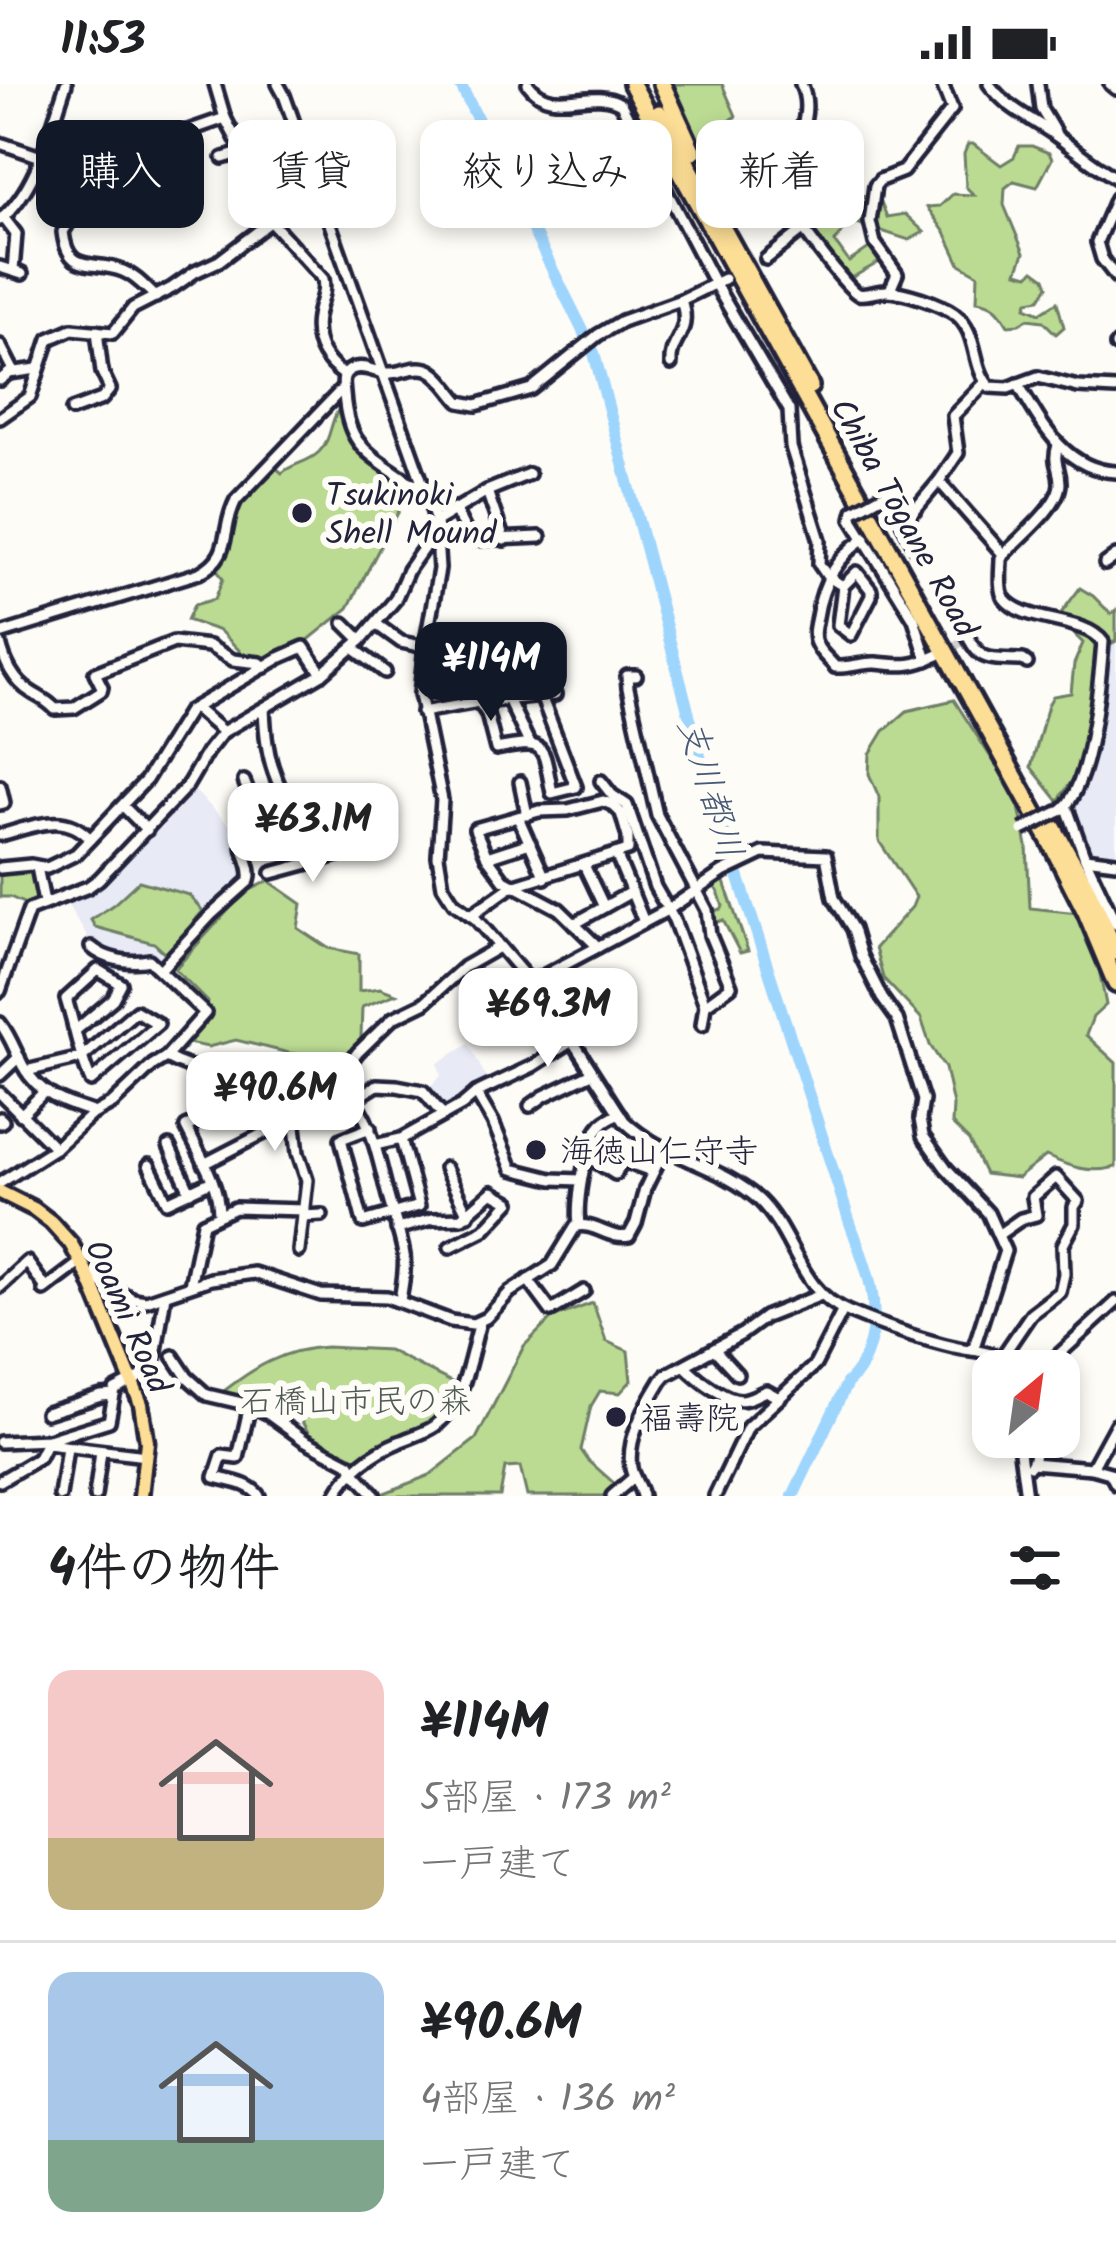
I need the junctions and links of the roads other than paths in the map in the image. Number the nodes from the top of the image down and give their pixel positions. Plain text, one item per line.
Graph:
1 (66, 84) edge
2 (215, 84) edge
3 (278, 84) edge
4 (527, 84) edge
5 (620, 84) edge
6 (632, 84) edge
7 (643, 84) edge
8 (662, 84) edge
9 (801, 84) edge
10 (818, 84) edge
11 (942, 84) edge
12 (988, 84) edge
13 (1052, 85) edge
14 (1038, 86) edge
15 (807, 98) junction
16 (225, 118) junction
17 (54, 120) edge
18 (292, 120) edge
19 (228, 124) edge
20 (204, 125) edge
21 (1056, 135) junction
22 (0, 142) edge
23 (36, 155) edge
24 (228, 155) edge
25 (222, 156) dead end
26 (36, 167) edge
27 (1115, 175) edge
28 (682, 177) junction
29 (1116, 198) edge
30 (1, 217) edge
31 (65, 228) edge
32 (262, 228) edge
33 (277, 228) edge
34 (332, 228) edge
35 (803, 230) junction
36 (766, 259) tunnel mouth
37 (0, 267) edge
38 (1116, 277) edge
39 (719, 281) junction
40 (890, 290) junction
41 (155, 297) junction
42 (681, 300) junction
43 (769, 310) junction
44 (97, 332) junction
45 (0, 345) edge
46 (671, 364) dead end
47 (37, 369) junction
48 (14, 372) junction
49 (383, 373) junction
50 (344, 375) junction
51 (0, 380) edge
52 (985, 382) junction
53 (1018, 384) junction
54 (343, 388) junction
55 (1116, 389) edge
56 (72, 410) dead end
57 (0, 418) edge
58 (1058, 445) junction
59 (1116, 472) edge
60 (530, 474) dead end
61 (939, 481) junction
62 (424, 484) junction
63 (487, 491) junction
64 (454, 508) junction
65 (436, 521) junction
66 (903, 524) junction
67 (438, 536) junction
68 (540, 537) dead end
69 (865, 538) junction
70 (504, 541) junction
71 (1003, 554) junction
72 (1116, 556) edge
73 (920, 557) dead end
74 (1105, 565) dead end
75 (828, 577) junction
76 (843, 586) junction
77 (958, 619) dead end
78 (344, 622) dead end
79 (376, 624) junction
80 (0, 638) edge
81 (357, 644) junction
82 (425, 647) junction
83 (506, 658) junction
84 (1027, 663) dead end
85 (265, 668) junction
86 (386, 672) dead end
87 (322, 674) junction
88 (636, 676) dead end
89 (556, 695) dead end
90 (541, 696) junction
91 (508, 699) junction
92 (479, 702) junction
93 (194, 708) junction
94 (263, 708) junction
95 (422, 712) junction
96 (223, 732) junction
97 (529, 743) junction
98 (601, 781) dead end
99 (244, 782) dead end
100 (520, 782) dead end
101 (0, 786) edge
102 (0, 804) edge
103 (123, 806) junction
104 (1063, 810) junction
105 (522, 816) junction
106 (388, 817) dead end
107 (293, 818) junction
108 (147, 830) junction
109 (263, 830) junction
110 (1022, 830) dead end
111 (339, 832) junction
112 (0, 835) edge
113 (91, 839) junction
114 (530, 843) junction
115 (616, 854) junction
116 (487, 857) junction
117 (1085, 858) junction
118 (1116, 862) edge
119 (584, 865) junction
120 (37, 867) junction
121 (0, 868) edge
122 (272, 873) dead end
123 (545, 878) junction
124 (512, 886) junction
125 (696, 890) junction
126 (631, 892) junction
127 (44, 902) junction
128 (604, 908) junction
129 (669, 909) junction
130 (471, 915) junction
131 (644, 922) junction
132 (574, 924) junction
133 (1116, 924) edge
134 (91, 947) dead end
135 (499, 947) junction
136 (598, 947) junction
137 (1116, 952) edge
138 (160, 970) junction
139 (532, 982) junction
140 (1116, 984) edge
141 (0, 991) edge
142 (705, 1005) junction
143 (579, 1011) dead end
144 (561, 1022) junction
145 (0, 1023) edge
146 (702, 1025) dead end
147 (76, 1030) junction
148 (572, 1041) junction
149 (166, 1057) junction
150 (19, 1058) junction
151 (81, 1058) junction
152 (26, 1071) junction
153 (310, 1072) junction
154 (592, 1073) junction
155 (0, 1075) edge
156 (335, 1082) junction
157 (45, 1091) junction
158 (0, 1093) edge
159 (476, 1093) junction
160 (353, 1100) junction
161 (530, 1106) dead end
162 (95, 1113) junction
163 (619, 1113) junction
164 (21, 1114) junction
165 (443, 1114) junction
166 (370, 1128) junction
167 (401, 1139) junction
168 (375, 1145) junction
169 (169, 1146) dead end
170 (55, 1148) junction
171 (665, 1148) junction
172 (588, 1157) junction
173 (204, 1164) junction
174 (149, 1165) dead end
175 (445, 1168) dead end
176 (652, 1172) junction
177 (581, 1180) junction
178 (212, 1181) junction
179 (0, 1188) edge
180 (306, 1191) junction
181 (324, 1191) dead end
182 (190, 1192) junction
183 (303, 1213) junction
184 (219, 1214) junction
185 (392, 1214) junction
186 (468, 1214) junction
187 (322, 1215) dead end
188 (579, 1225) junction
189 (397, 1229) junction
190 (998, 1235) junction
191 (450, 1247) dead end
192 (299, 1251) dead end
193 (85, 1269) junction
194 (528, 1280) junction
195 (190, 1285) junction
196 (0, 1287) edge
197 (584, 1291) dead end
198 (821, 1294) junction
199 (165, 1295) junction
200 (400, 1301) junction
201 (1116, 1302) edge
202 (843, 1310) junction
203 (1104, 1314) junction
204 (481, 1322) junction
205 (1116, 1324) edge
206 (715, 1349) junction
207 (973, 1350) joint
208 (1006, 1350) edge
209 (1064, 1350) edge
210 (172, 1356) dead end
211 (685, 1366) junction
212 (737, 1374) dead end
213 (133, 1379) junction
214 (114, 1395) junction
215 (779, 1398) junction
216 (250, 1405) junction
217 (46, 1413) dead end
218 (1116, 1424) edge
219 (0, 1442) edge
220 (48, 1442) junction
221 (67, 1448) junction
222 (101, 1452) junction
223 (146, 1456) junction
224 (1026, 1458) edge
225 (1031, 1458) edge
226 (1028, 1465) junction
227 (1092, 1468) junction
228 (353, 1471) junction
229 (634, 1477) junction
230 (0, 1481) edge
231 (1116, 1484) edge
232 (374, 1494) edge
233 (60, 1496) edge
234 (95, 1496) edge
235 (141, 1496) edge
236 (259, 1496) edge
237 (334, 1496) edge
238 (612, 1496) edge
239 (642, 1496) edge
240 (715, 1496) edge
241 (1026, 1496) edge

1 - 17 street
2 - 16 street
3 - 18 street
4 - 39 street
5 - 28 highway
6 - 28 highway, Chiba Tōgane Road
7 - 43 highway
8 - 43 highway
9 - 15 street
10 - 15 street
11 - 40 street
12 - 21 street
13 - 14 street
14 - 21 street
15 - 35 street
16 - 19 street
16 - 20 street
21 - 27 street
22 - 23 street
24 - 25 street
26 - 30 street
28 - 140 highway, Chiba Tōgane Road
29 - 38 street
30 - 37 street
31 - 41 street
32 - 41 street
33 - 50 street
34 - 49 street
35 - 36 street
35 - 40 street
39 - 42 street
39 - 75 street
40 - 52 street
41 - 44 street
42 - 46 street
42 - 49 street
43 - 137 highway, Chiba Tōgane Road
44 - 47 street
44 - 56 street
45 - 48 street
47 - 48 street
47 - 57 street
48 - 51 street
49 - 50 street
49 - 62 street
50 - 54 street
52 - 53 street
52 - 61 street
53 - 55 street
53 - 58 street
54 - 62 street
54 - 80 street
58 - 59 street
58 - 71 street
60 - 63 street
61 - 66 street
61 - 71 street
62 - 65 street
63 - 64 street
63 - 70 street
64 - 65 street
64 - 70 street
65 - 67 street
66 - 69 street, bridge
66 - 73 street
67 - 79 street
67 - 82 street
68 - 70 street
69 - 75 street
69 - 75 street
71 - 104 street
72 - 74 street
75 - 76 street
76 - 76 street
77 - 84 street
78 - 81 street
79 - 81 street
79 - 82 street
80 - 85 street
81 - 86 street
81 - 87 street
82 - 95 street
83 - 90 street
83 - 91 street
83 - 92 street
85 - 87 street
85 - 93 street
87 - 94 street
88 - 125 street
89 - 90 street
90 - 91 street
90 - 97 street
91 - 92 street
91 - 97 street
92 - 95 street
92 - 97 street
93 - 96 street
93 - 103 street
94 - 96 street
94 - 107 street
95 - 130 street
96 - 108 street
98 - 129 street
99 - 109 street
100 - 105 street
101 - 102 street
103 - 108 street
103 - 113 street
104 - 110 street, bridge
104 - 117 street
105 - 114 street
105 - 115 street
105 - 116 street
106 - 111 street
107 - 109 street
107 - 111 street
108 - 127 street
109 - 138 street
111 - 122 street
112 - 113 street
113 - 120 street
114 - 116 street
114 - 123 street
115 - 119 street
115 - 126 street
116 - 124 street
117 - 118 street
117 - 133 street
119 - 123 street
119 - 128 street
120 - 121 street
120 - 127 street
123 - 124 street
124 - 130 street
124 - 132 street
125 - 129 street
125 - 142 street
125 - 190 street
126 - 128 street
126 - 131 street
127 - 141 street
128 - 132 street
129 - 131 street
129 - 142 street
130 - 135 street
131 - 136 street
132 - 136 street
134 - 138 street
135 - 139 street
135 - 156 street
136 - 139 street
138 - 149 street
139 - 144 street
142 - 146 street
143 - 144 street
144 - 148 street
145 - 150 street
147 - 147 street
147 - 151 street
148 - 154 street
148 - 159 street
149 - 153 street
149 - 162 street
150 - 152 street
150 - 155 street
151 - 151 street
151 - 152 street
152 - 157 street
153 - 156 street
153 - 180 street
154 - 161 street
154 - 163 street
156 - 160 street
157 - 162 street
157 - 164 street
158 - 164 street
159 - 165 street
159 - 177 street
160 - 165 street
160 - 166 street
162 - 170 street
163 - 171 street
163 - 172 street
164 - 170 street
165 - 167 street
166 - 168 street
166 - 185 street
167 - 168 street
167 - 185 street
168 - 185 street
169 - 182 street
170 - 179 street
171 - 176 street
171 - 198 street
172 - 176 street
172 - 177 street
173 - 173 street
173 - 178 street
174 - 182 street
175 - 186 street
176 - 188 street
177 - 188 street
178 - 182 street
178 - 184 street
179 - 193 main road, Ooami Road
180 - 181 street
180 - 183 street
183 - 184 street
183 - 187 street
183 - 192 street
184 - 195 street
185 - 189 street
186 - 189 street
186 - 191 street
188 - 194 street
189 - 200 street
190 - 207 street
190 - 208 street
193 - 196 street
193 - 199 street
193 - 213 main road, Ooami Road
194 - 197 street
194 - 204 street
195 - 199 street
195 - 200 street
198 - 202 street
198 - 206 street
199 - 213 street
200 - 204 street
201 - 203 street
202 - 207 street
202 - 215 street
203 - 205 street
203 - 209 street
204 - 228 street
206 - 211 street
206 - 212 street
210 - 216 street
211 - 215 street
211 - 229 street
213 - 214 street
213 - 223 main road, Ooami Road
214 - 217 street
214 - 220 street
215 - 240 street
216 - 228 street
216 - 236 street
218 - 227 street
219 - 220 street
220 - 221 street
220 - 230 street
221 - 222 street
221 - 233 street
222 - 223 street
222 - 234 street
223 - 235 main road, Ooami Road
224 - 226 street
225 - 226 street
226 - 227 street
226 - 241 street
227 - 231 street
228 - 232 street
228 - 237 street
229 - 238 street
229 - 239 street

